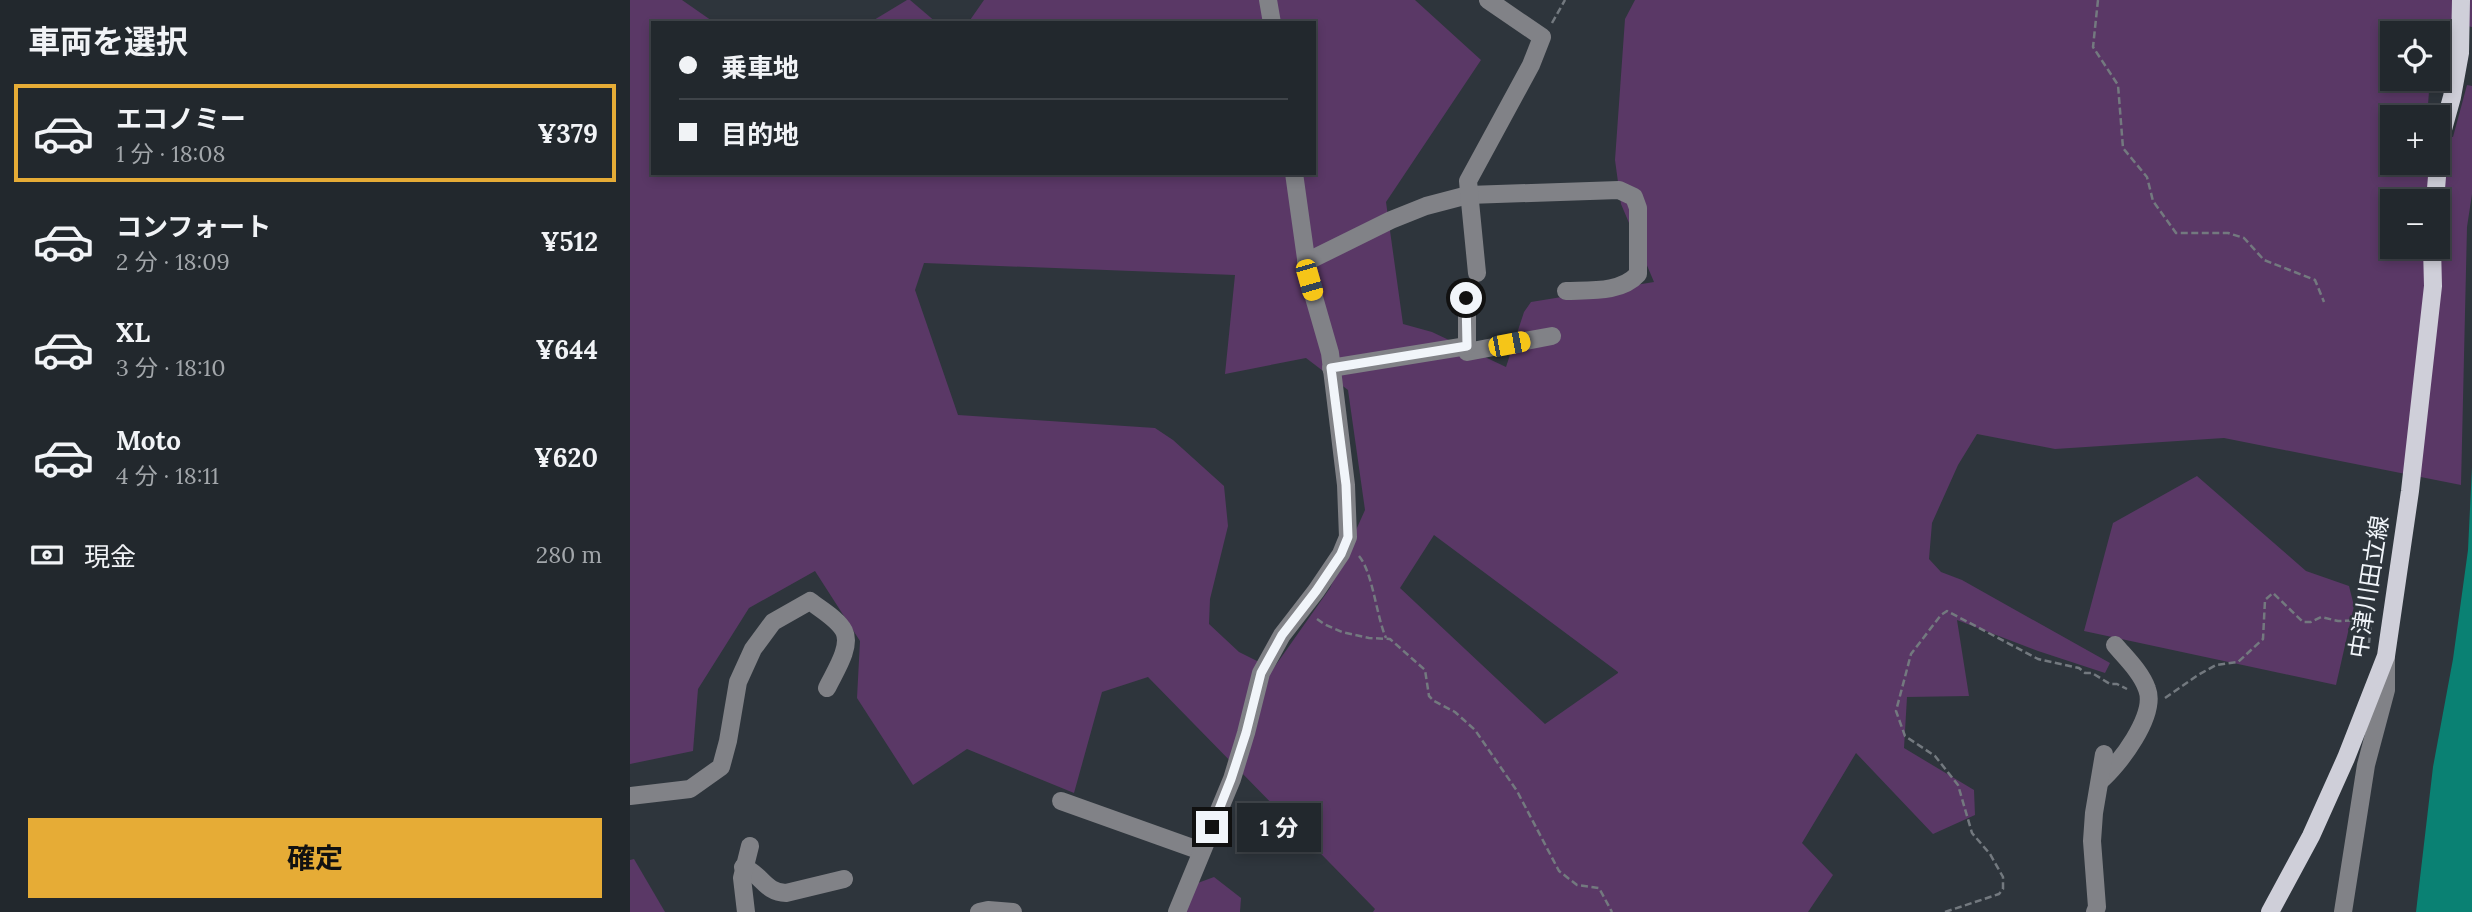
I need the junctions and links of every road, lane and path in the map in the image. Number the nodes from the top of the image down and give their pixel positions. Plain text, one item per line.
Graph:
1 (1268, 0) edge
2 (1488, 0) edge
3 (1565, 0) edge
4 (2098, 0) edge
5 (2461, 0) edge
6 (1272, 21) edge
7 (1542, 37) junction
8 (1294, 175) edge
9 (2436, 189) edge
10 (1468, 195) junction
11 (2432, 259) edge
12 (1306, 262) junction
13 (1477, 273) dead end
14 (1566, 291) dead end
15 (1466, 298) dead end
16 (2324, 302) dead end
17 (1552, 336) dead end
18 (1467, 346) junction
19 (1331, 368) junction
20 (1343, 549) junction
21 (1303, 608) junction
22 (1386, 638) junction
23 (2115, 645) dead end
24 (2369, 648) dead end
25 (2386, 656) junction
26 (827, 688) dead end
27 (2147, 708) junction
28 (2104, 754) dead end
29 (2346, 758) junction
30 (2366, 765) junction
31 (2100, 781) junction
32 (630, 796) edge
33 (1061, 800) dead end
34 (750, 846) dead end
35 (1201, 851) junction
36 (743, 867) junction
37 (844, 880) dead end
38 (746, 912) edge
39 (978, 912) edge
40 (1013, 912) edge
41 (1177, 912) edge
42 (1612, 912) edge
43 (1945, 912) edge
44 (2095, 912) edge
45 (2270, 912) edge
46 (2343, 912) edge

1 - 6 street
2 - 7 street
3 - 7 path
4 - 16 path
5 - 9 main road
7 - 10 street
8 - 12 street
10 - 12 street
10 - 13 street
10 - 14 street
11 - 25 main road, 中津川田立線
12 - 19 street
15 - 18 street
17 - 18 street
18 - 19 street
19 - 20 street
20 - 21 street
20 - 22 path
21 - 22 path
21 - 35 street
22 - 42 path
23 - 27 street
24 - 27 path
25 - 29 main road, 中津川田立線
25 - 30 street
26 - 32 street
27 - 31 street
27 - 43 path
28 - 31 street
29 - 30 street
29 - 45 main road, 中津川田立線
30 - 46 street
31 - 44 street
33 - 35 street
34 - 36 street
35 - 41 street
36 - 37 street
36 - 38 street
39 - 40 street

